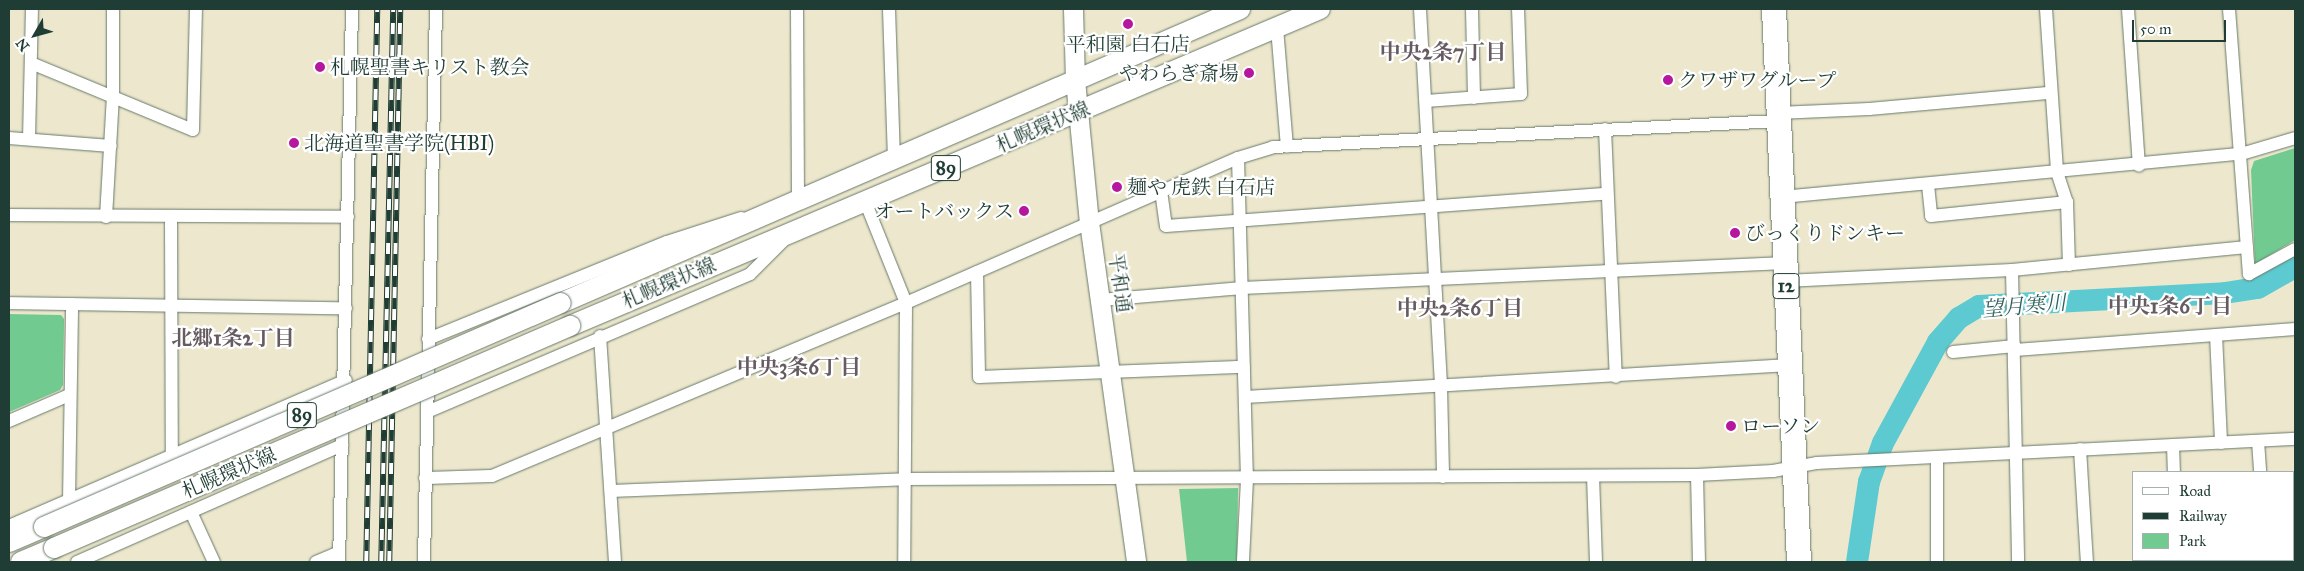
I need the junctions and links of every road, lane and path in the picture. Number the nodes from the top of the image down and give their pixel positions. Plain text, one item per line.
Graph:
1 (32, 9) edge
2 (113, 9) edge
3 (196, 9) edge
4 (352, 9) edge
5 (436, 9) edge
6 (797, 9) edge
7 (889, 9) edge
8 (1073, 9) edge
9 (1240, 9) edge
10 (1320, 9) edge
11 (1420, 9) edge
12 (1472, 9) edge
13 (1518, 9) edge
14 (1774, 9) edge
15 (2046, 9) edge
16 (2128, 9) edge
17 (2229, 9) edge
18 (1276, 28) junction
19 (31, 63) junction
20 (1075, 80) junction
21 (2050, 93) junction
22 (113, 97) junction
23 (1474, 98) junction
24 (1426, 101) junction
25 (1078, 114) junction
26 (1778, 117) junction
27 (1605, 129) junction
28 (1428, 137) junction
29 (9, 138) edge
30 (2295, 138) edge
31 (30, 139) junction
32 (111, 146) junction
33 (1287, 147) junction
34 (2241, 154) junction
35 (894, 157) junction
36 (1238, 158) junction
37 (2139, 166) junction
38 (2057, 172) junction
39 (1928, 185) junction
40 (1161, 191) junction
41 (1607, 194) junction
42 (1782, 197) junction
43 (798, 201) junction
44 (865, 201) junction
45 (2067, 202) junction
46 (1432, 208) junction
47 (776, 211) junction
48 (9, 215) edge
49 (348, 216) junction
50 (106, 217) junction
51 (171, 218) junction
52 (1240, 219) junction
53 (1089, 222) junction
54 (797, 228) junction
55 (2246, 247) junction
56 (2295, 249) edge
57 (2069, 265) junction
58 (2012, 270) junction
59 (977, 272) junction
60 (1785, 272) junction
61 (1612, 274) junction
62 (1436, 281) junction
63 (1242, 288) junction
64 (1100, 300) junction
65 (9, 303) edge
66 (906, 303) junction
67 (72, 304) junction
68 (173, 305) junction
69 (346, 308) junction
70 (2295, 330) edge
71 (2216, 335) junction
72 (600, 336) junction
73 (428, 339) junction
74 (2015, 348) junction
75 (1953, 352) dead end
76 (1790, 365) junction
77 (1244, 367) junction
78 (1110, 374) junction
79 (1616, 377) junction
80 (346, 380) junction
81 (1441, 386) junction
82 (69, 395) junction
83 (1245, 397) junction
84 (427, 412) junction
85 (9, 421) edge
86 (607, 429) junction
87 (2295, 439) edge
88 (2258, 441) junction
89 (2220, 443) junction
90 (342, 445) junction
91 (2173, 446) junction
92 (2080, 449) junction
93 (2017, 453) junction
94 (172, 457) junction
95 (1937, 458) junction
96 (1795, 465) junction
97 (2174, 471) edge
98 (2260, 471) edge
99 (1697, 475) junction
100 (1124, 476) junction
101 (1593, 476) junction
102 (1443, 477) junction
103 (425, 478) junction
104 (905, 479) junction
105 (1247, 479) junction
106 (611, 492) junction
107 (69, 501) junction
108 (191, 512) junction
109 (9, 526) edge
110 (9, 542) edge
111 (339, 557) edge
112 (21, 562) edge
113 (77, 562) edge
114 (214, 562) edge
115 (316, 562) edge
116 (424, 562) edge
117 (615, 562) edge
118 (904, 562) edge
119 (1136, 562) edge
120 (1243, 562) edge
121 (1596, 562) edge
122 (1700, 562) edge
123 (1799, 562) edge
124 (1937, 562) edge
125 (2018, 562) edge
126 (2087, 562) edge

1 - 19 street
2 - 22 street
3 - 22 street
4 - 49 street
5 - 73 street
6 - 43 street
7 - 35 street
8 - 20 street, 平和通
9 - 20 main road, 札幌環状線 / 89
10 - 18 main road, 札幌環状線 / 89
11 - 24 street
12 - 23 street
13 - 23 street
14 - 26 highway, 12
15 - 21 street
16 - 37 street
17 - 34 street
18 - 25 main road, 札幌環状線 / 89
18 - 33 street
19 - 22 street
19 - 31 street
20 - 25 street, 平和通
20 - 35 main road, 札幌環状線 / 89
21 - 26 street
21 - 38 street
22 - 32 street
23 - 24 street
24 - 28 street
25 - 44 main road, 札幌環状線 / 89
25 - 53 street, 平和通
26 - 27 street
26 - 42 highway, 12
27 - 28 street
27 - 41 street
28 - 33 street
28 - 46 street
29 - 31 street
30 - 34 street
31 - 32 street
32 - 50 street
33 - 36 street
34 - 37 street
34 - 55 street
35 - 43 main road, 札幌環状線 / 89
36 - 40 street
36 - 52 street
37 - 38 street
38 - 39 street
38 - 45 street
39 - 42 street
39 - 45 street
40 - 52 street
40 - 53 street
41 - 46 street
41 - 61 street
42 - 60 highway, 12
43 - 47 main road, 札幌環状線 / 89
44 - 54 main road, 札幌環状線 / 89
44 - 66 street
45 - 57 street
46 - 52 street
46 - 62 street
47 - 73 street
47 - 110 main road, 札幌環状線 / 89, bridge
48 - 50 street
49 - 51 street
49 - 69 street
50 - 51 street
51 - 68 street
52 - 63 street
53 - 59 street
53 - 64 street, 平和通
54 - 72 street
54 - 112 main road, 札幌環状線 / 89, bridge
55 - 56 street
55 - 57 street
57 - 58 street
58 - 60 street
58 - 74 street
59 - 66 street
59 - 78 street
60 - 61 street
60 - 76 highway, 12
61 - 62 street
61 - 79 street
62 - 63 street
62 - 81 street
63 - 64 street
63 - 77 street
64 - 78 street, 平和通
65 - 67 street
66 - 86 street
66 - 104 street
67 - 68 street
67 - 82 street
68 - 69 street
68 - 94 street
69 - 80 street
70 - 71 street
71 - 74 street
71 - 89 street
72 - 84 street
72 - 86 street
73 - 84 street
74 - 75 street
74 - 93 street
76 - 79 street
76 - 96 highway, 12
77 - 78 street
77 - 83 street
78 - 100 street, 平和通
79 - 81 street
80 - 90 street
80 - 94 street
81 - 83 street
81 - 102 street
82 - 85 street
82 - 107 street
83 - 105 street
84 - 103 street
86 - 103 street
86 - 106 street
87 - 88 street
88 - 89 street
88 - 98 street
89 - 91 street
90 - 108 street
90 - 111 street
91 - 92 street
91 - 97 street
92 - 93 street
92 - 126 street
93 - 95 street
93 - 125 street
94 - 107 street
95 - 96 street
95 - 124 street
96 - 99 street
96 - 123 highway, 12
99 - 101 street
99 - 122 street
100 - 104 street
100 - 105 street
100 - 119 street, 平和通
101 - 102 street
101 - 121 street
102 - 105 street
103 - 116 street
104 - 106 street
104 - 118 street
105 - 120 street
106 - 117 street
107 - 109 street
108 - 113 street
108 - 114 street
111 - 115 street

